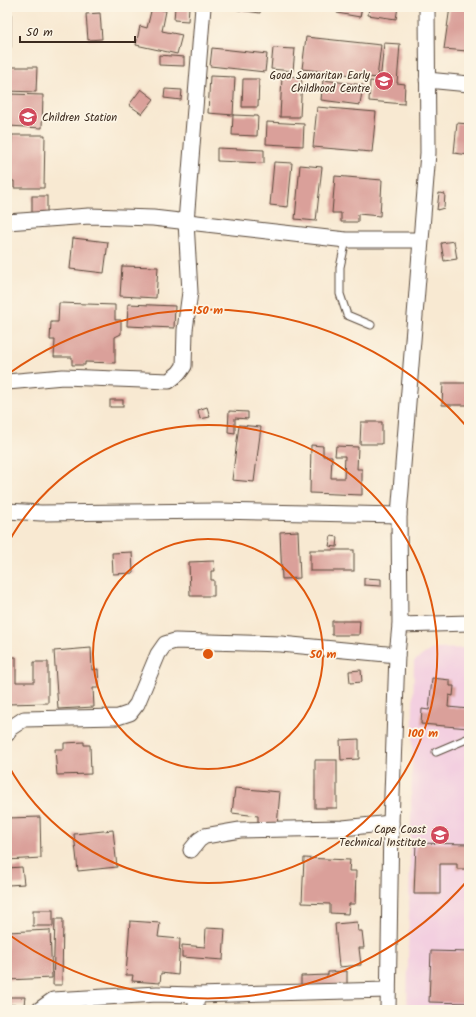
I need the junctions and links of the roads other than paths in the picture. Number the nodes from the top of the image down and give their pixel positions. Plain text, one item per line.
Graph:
1 (203, 7) edge
2 (427, 7) edge
3 (427, 80) junction
4 (469, 84) edge
5 (7, 222) edge
6 (186, 222) junction
7 (346, 240) junction
8 (420, 240) junction
9 (371, 325) dead end
10 (7, 382) edge
11 (7, 511) edge
12 (399, 515) junction
13 (469, 623) edge
14 (400, 625) junction
15 (397, 655) junction
16 (7, 734) edge
17 (469, 738) edge
18 (436, 752) dead end
19 (390, 824) junction
20 (191, 850) dead end
21 (388, 990) junction
22 (196, 995) junction
23 (39, 1010) edge
24 (196, 1010) edge
25 (388, 1010) edge

1 - 6 street
2 - 3 street
3 - 4 street
3 - 8 street
5 - 6 street
6 - 7 street
6 - 10 street
7 - 8 street
7 - 9 lane
8 - 12 street
11 - 12 street
12 - 14 street
13 - 14 street
14 - 15 street
15 - 16 street
15 - 19 street
17 - 18 lane
19 - 20 street
19 - 21 street
21 - 22 street
21 - 25 street
22 - 23 street
22 - 24 street

